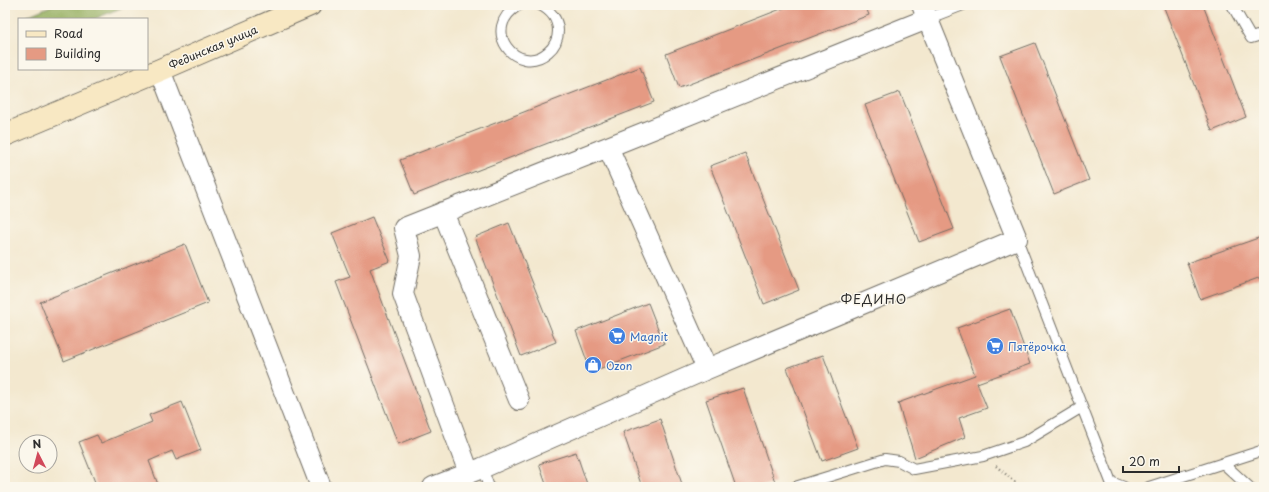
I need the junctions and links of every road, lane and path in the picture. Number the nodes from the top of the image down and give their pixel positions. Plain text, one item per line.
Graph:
1 (310, 5) edge
2 (519, 5) edge
3 (540, 5) edge
4 (963, 5) edge
5 (1232, 5) edge
6 (924, 12) edge
7 (1264, 34) edge
8 (160, 70) junction
9 (5, 135) edge
10 (608, 147) junction
11 (443, 212) junction
12 (1017, 239) junction
13 (707, 369) junction
14 (519, 400) dead end
15 (1082, 407) junction
16 (1264, 450) edge
17 (983, 456) junction
18 (1222, 463) junction
19 (476, 470) junction
20 (321, 487) edge
21 (433, 487) edge
22 (490, 487) edge
23 (795, 487) edge
24 (1021, 487) edge
25 (1124, 487) edge
26 (1149, 487) edge
27 (1249, 487) edge

1 - 8 street, Фединская улица
2 - 3 lane
4 - 6 lane
5 - 7 lane
6 - 10 street
6 - 12 street
8 - 9 street, Фединская улица
8 - 20 street
10 - 11 street
10 - 13 street
11 - 14 street
11 - 19 street
12 - 13 street
12 - 15 lane
13 - 19 street
15 - 17 lane
15 - 25 lane
16 - 18 lane
17 - 23 lane
17 - 24 path
18 - 26 lane
18 - 27 lane
19 - 21 street
19 - 22 lane

